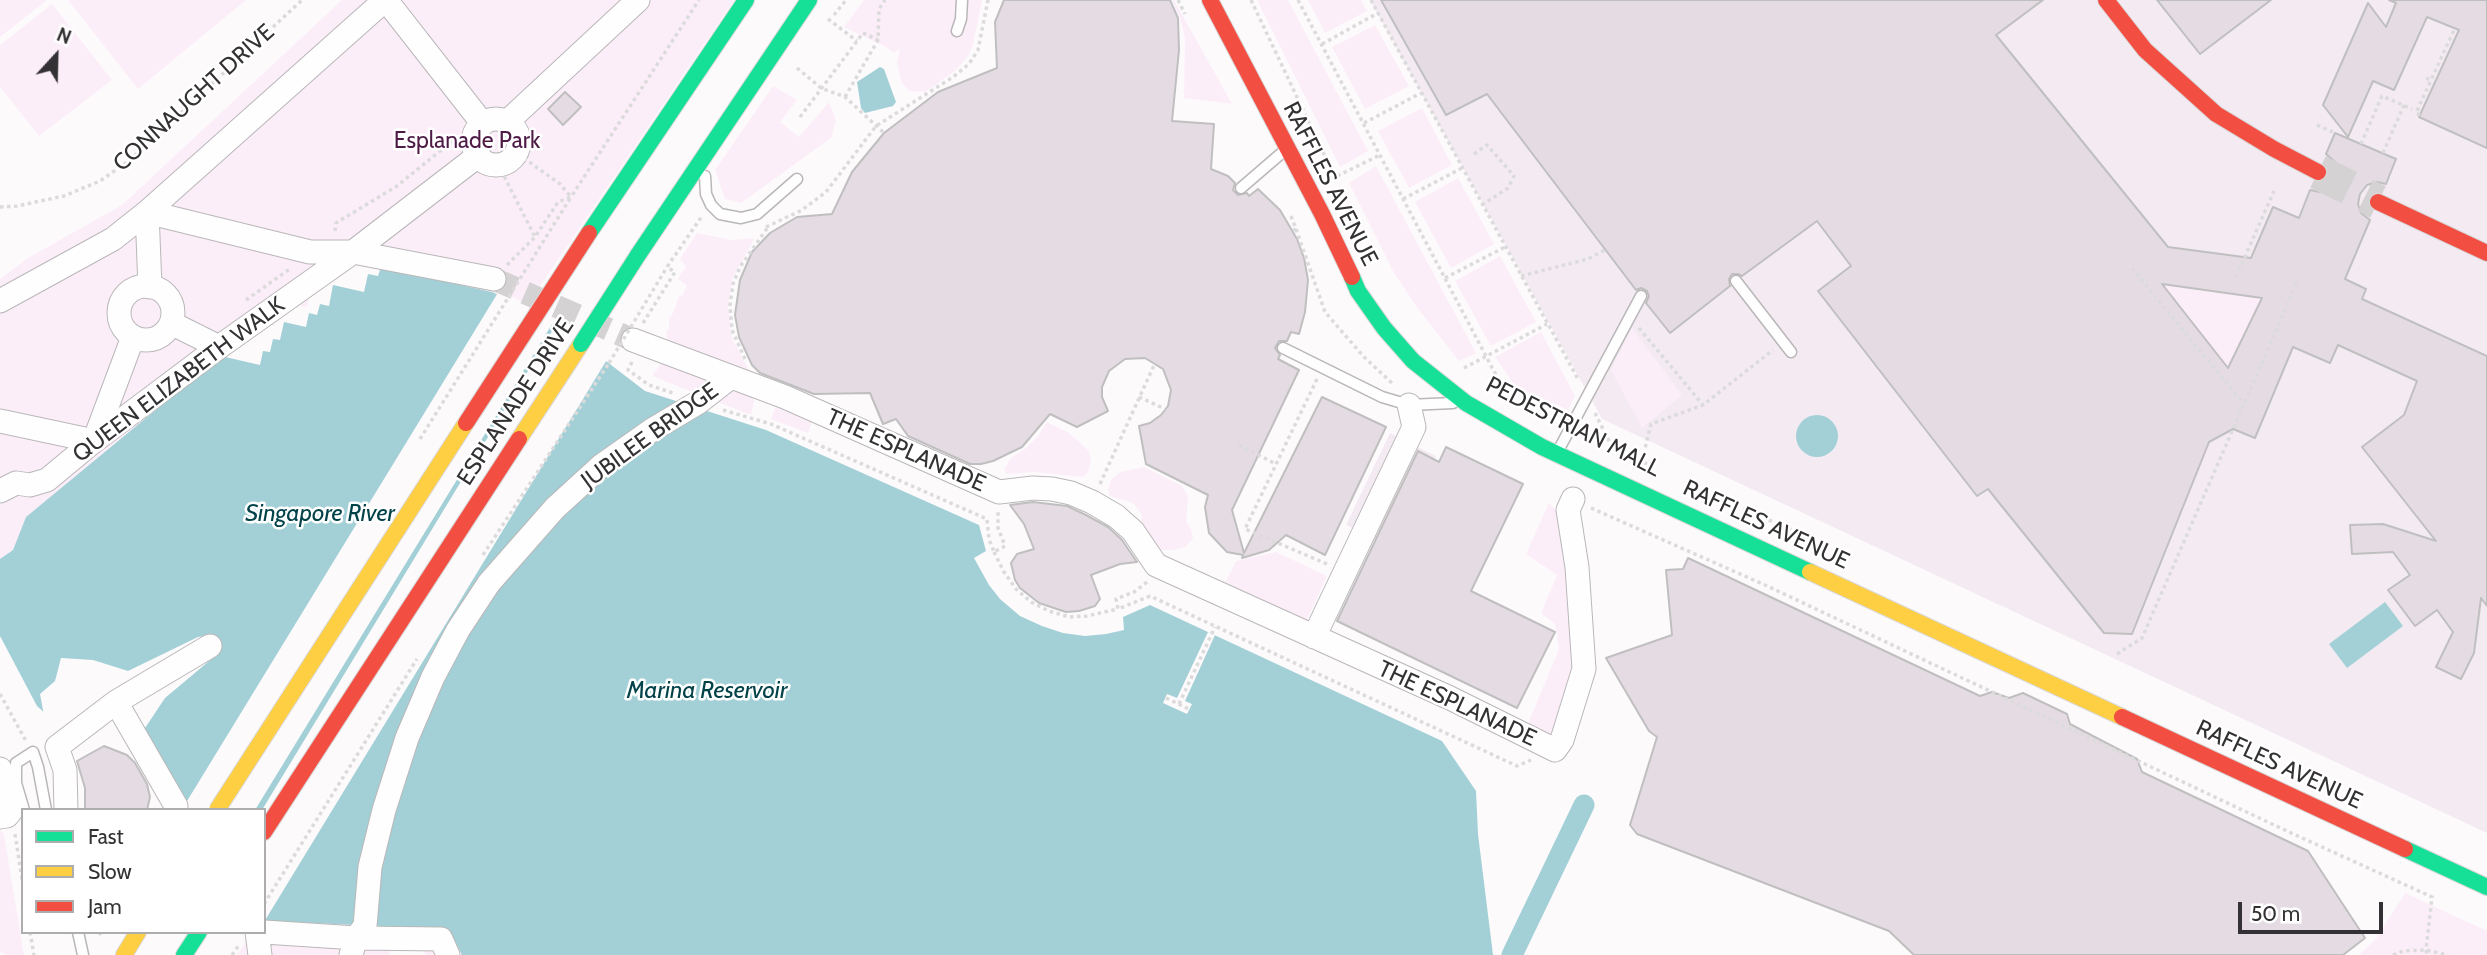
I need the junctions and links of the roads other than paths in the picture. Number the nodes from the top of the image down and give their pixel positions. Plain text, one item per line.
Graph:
1 (386, 0) edge
2 (638, 0) edge
3 (746, 0) edge
4 (961, 0) edge
5 (2106, 0) edge
6 (808, 2) edge
7 (1213, 2) edge
8 (957, 30) dead end
9 (508, 121) junction
10 (483, 124) junction
11 (1287, 148) junction
12 (706, 152) junction
13 (498, 158) junction
14 (2318, 172) tunnel mouth
15 (797, 179) dead end
16 (1241, 188) dead end
17 (2378, 202) tunnel mouth
18 (147, 212) junction
19 (353, 252) junction
20 (2487, 253) edge
21 (494, 279) tunnel mouth
22 (1736, 281) dead end
23 (150, 287) junction
24 (1641, 296) dead end
25 (0, 301) edge
26 (171, 323) junction
27 (133, 337) junction
28 (637, 341) tunnel mouth
29 (219, 347) junction
30 (1283, 348) dead end
31 (1791, 352) dead end
32 (739, 370) junction
33 (1466, 403) junction
34 (1409, 405) junction
35 (0, 421) edge
36 (94, 441) junction
37 (1557, 453) junction
38 (0, 491) edge
39 (1573, 499) road end
40 (1314, 637) junction
41 (210, 646) dead end
42 (116, 702) junction
43 (0, 769) edge
44 (176, 806) dead end
45 (11, 808) edge
46 (46, 808) edge
47 (66, 808) edge
48 (218, 808) edge
49 (266, 829) edge
50 (2487, 887) edge
51 (266, 932) edge
52 (78, 934) edge
53 (137, 934) edge
54 (198, 934) edge
55 (257, 934) edge
56 (357, 939) edge
57 (83, 955) edge
58 (124, 955) edge
59 (184, 955) edge
60 (260, 955) edge
61 (448, 955) edge

1 - 10 street
1 - 18 street
2 - 9 street
3 - 48 main road, ESPLANADE DRIVE, bridge
4 - 8 lane
5 - 14 main road
6 - 12 main road, ESPLANADE DRIVE
7 - 11 main road, RAFFLES AVENUE
9 - 10 street
9 - 13 street
10 - 13 street
11 - 16 lane
11 - 33 main road, RAFFLES AVENUE
12 - 15 lane
12 - 49 main road, ESPLANADE DRIVE, bridge
13 - 19 street, QUEEN ELIZABETH WALK
17 - 20 main road
18 - 19 street
18 - 23 street
18 - 25 street
19 - 21 street
19 - 29 street, QUEEN ELIZABETH WALK
22 - 31 lane
23 - 26 street
23 - 27 street
24 - 37 lane
26 - 27 street
26 - 29 street
27 - 36 street
28 - 32 street, THE ESPLANADE
29 - 36 street, QUEEN ELIZABETH WALK
30 - 34 lane
32 - 40 street, THE ESPLANADE
32 - 56 street, JUBILEE BRIDGE
33 - 34 lane
33 - 37 main road, RAFFLES AVENUE
34 - 40 street
35 - 36 street
36 - 38 street, QUEEN ELIZABETH WALK
37 - 50 main road, RAFFLES AVENUE
39 - 40 street, THE ESPLANADE
41 - 42 street
42 - 44 street
42 - 47 street
43 - 45 street
45 - 46 lane
51 - 56 street
52 - 57 lane
53 - 58 main road
54 - 59 main road
55 - 60 street
56 - 61 street

